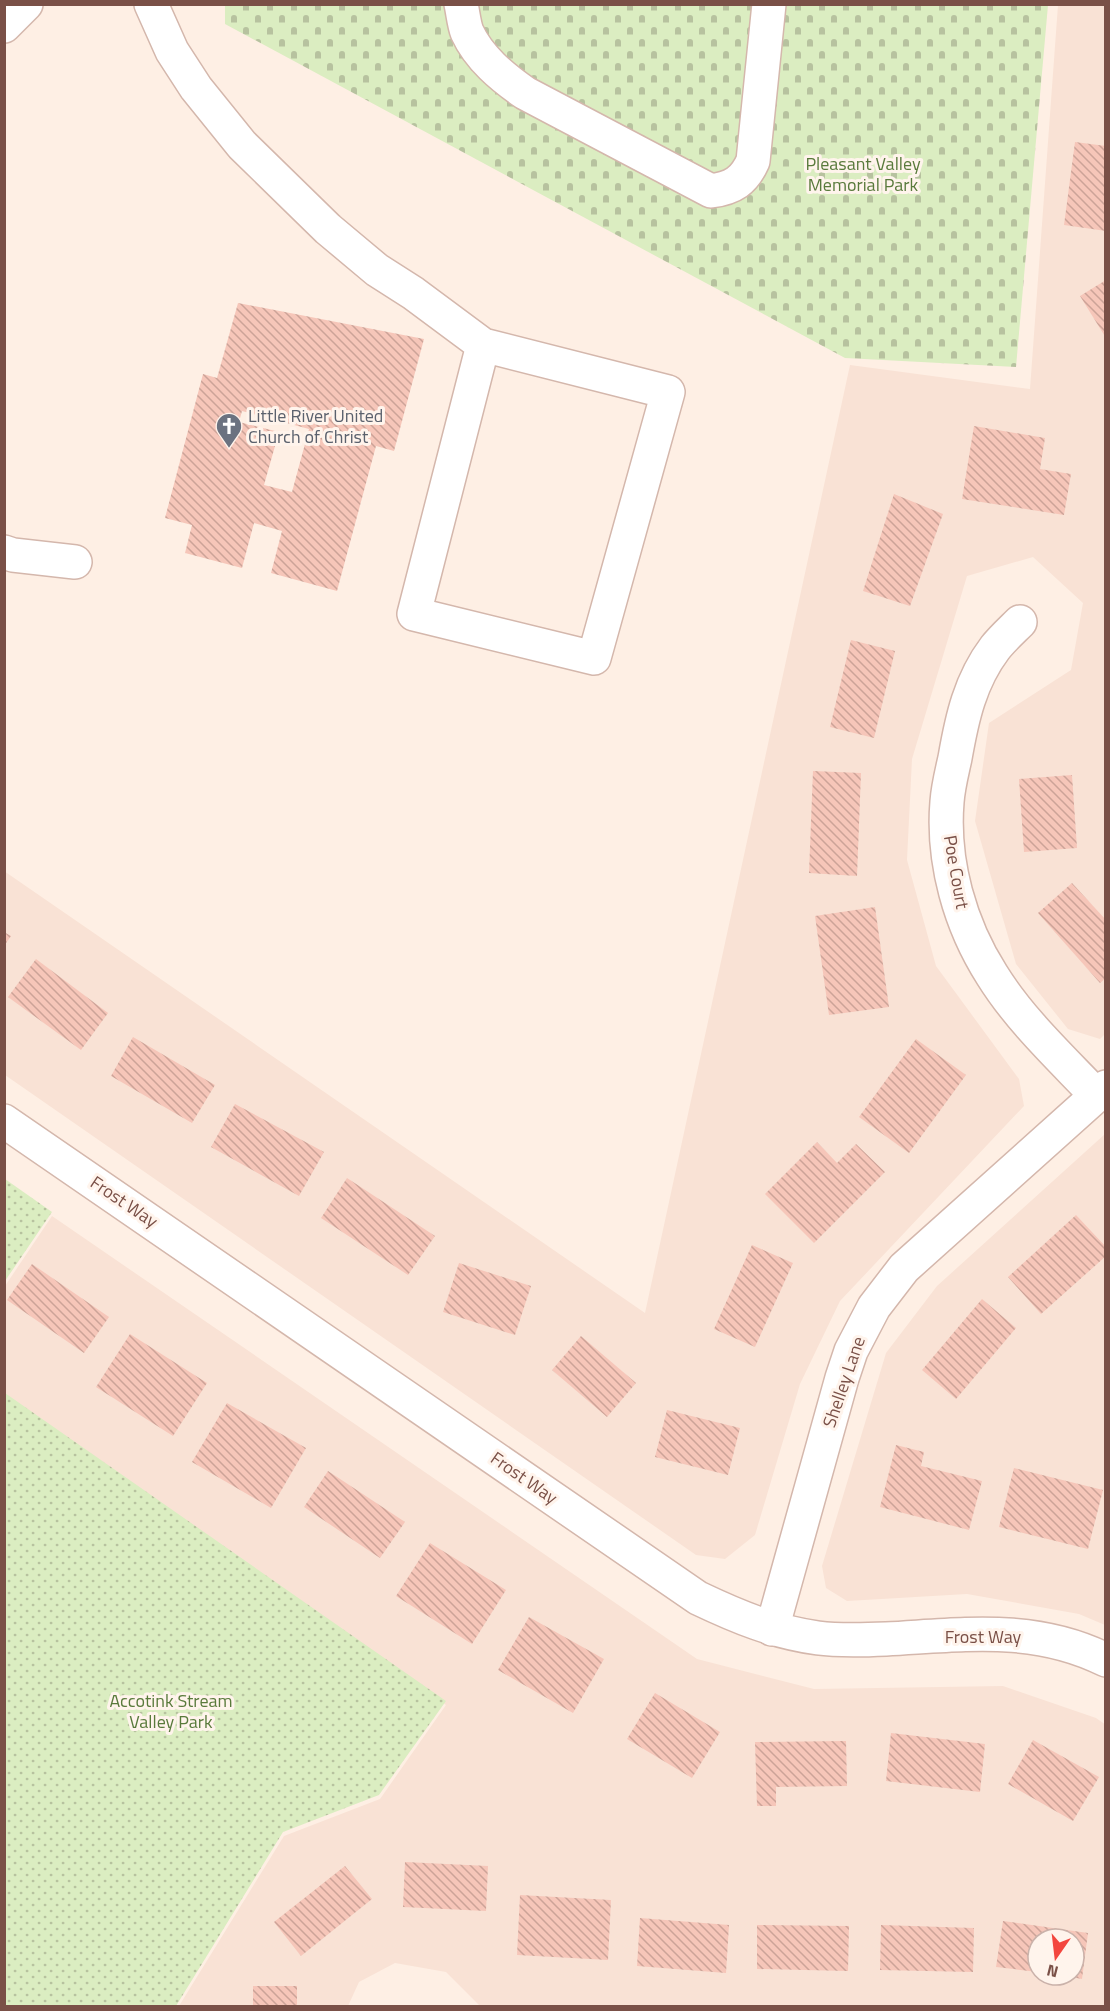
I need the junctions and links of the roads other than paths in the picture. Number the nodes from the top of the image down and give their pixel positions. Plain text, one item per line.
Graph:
1 (26, 4) edge
2 (151, 4) edge
3 (461, 4) edge
4 (769, 4) edge
5 (4, 26) edge
6 (483, 345) junction
7 (4, 552) edge
8 (75, 562) dead end
9 (1020, 622) dead end
10 (1101, 1091) edge
11 (4, 1121) edge
12 (772, 1629) junction
13 (1106, 1660) edge

1 - 5 street
2 - 6 street
3 - 4 street
6 - 6 street
7 - 8 street
9 - 10 street, Poe Court
10 - 12 street, Shelley Lane
11 - 12 street, Frost Way
12 - 13 street, Frost Way

